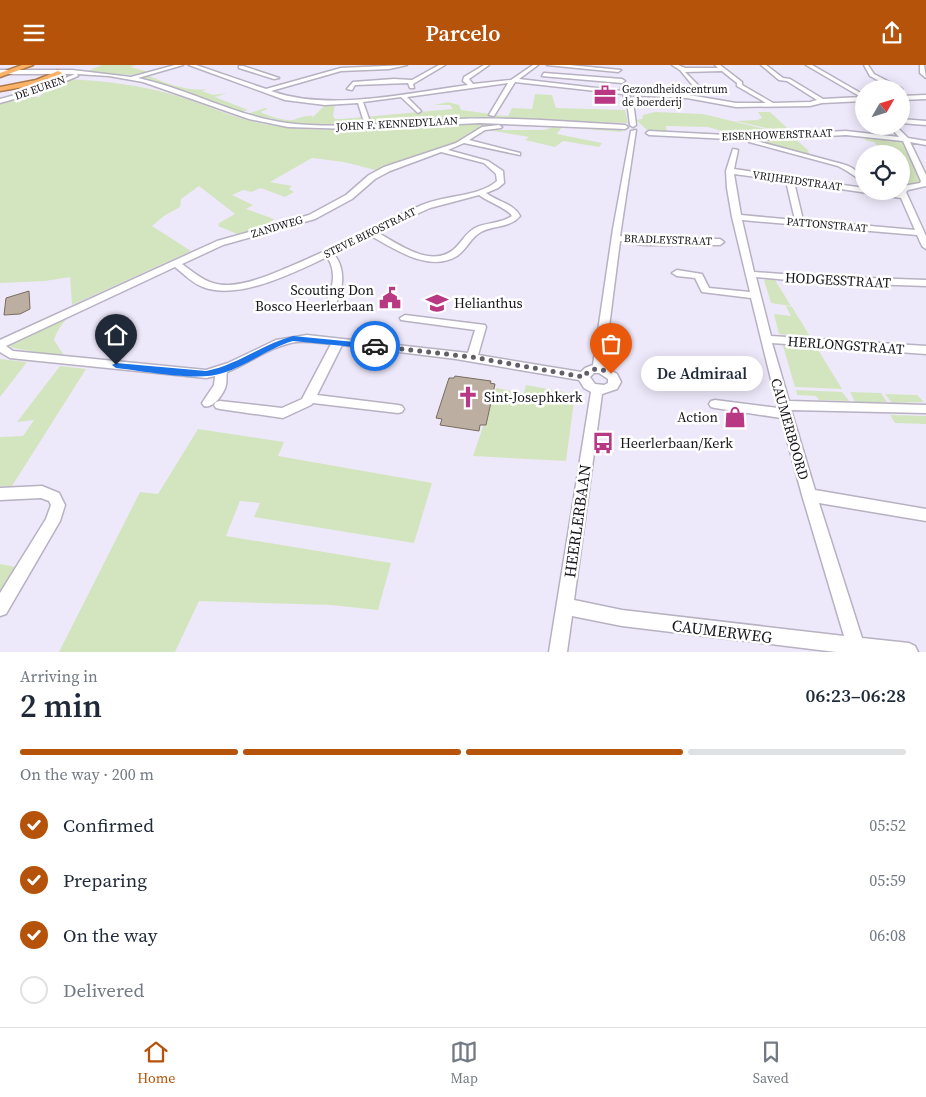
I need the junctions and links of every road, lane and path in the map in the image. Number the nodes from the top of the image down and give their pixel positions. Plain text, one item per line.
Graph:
1 (28, 65) edge
2 (181, 65) edge
3 (191, 65) edge
4 (248, 65) edge
5 (404, 65) edge
6 (443, 65) edge
7 (488, 65) edge
8 (536, 65) edge
9 (549, 65) edge
10 (674, 65) edge
11 (763, 65) edge
12 (808, 65) edge
13 (866, 65) edge
14 (922, 65) edge
15 (241, 67) junction
16 (617, 67) edge
17 (719, 67) edge
18 (232, 69) dead end
19 (3, 70) edge
20 (684, 70) junction
21 (223, 71) dead end
22 (214, 73) junction
23 (525, 73) junction
24 (80, 74) junction
25 (55, 75) junction
26 (926, 76) edge
27 (72, 77) junction
28 (130, 78) junction
29 (276, 78) dead end
30 (514, 80) junction
31 (882, 80) edge
32 (120, 81) junction
33 (622, 81) junction
34 (413, 82) junction
35 (472, 85) junction
36 (0, 89) edge
37 (350, 89) dead end
38 (174, 91) junction
39 (266, 91) junction
40 (419, 93) junction
41 (627, 93) junction
42 (855, 93) edge
43 (910, 94) edge
44 (402, 95) junction
45 (684, 96) junction
46 (926, 97) edge
47 (910, 98) edge
48 (918, 98) junction
49 (855, 99) edge
50 (0, 101) edge
51 (360, 101) junction
52 (822, 101) junction
53 (770, 105) junction
54 (418, 111) dead end
55 (492, 115) dead end
56 (366, 119) dead end
57 (550, 122) junction
58 (910, 122) edge
59 (926, 123) edge
60 (638, 127) junction
61 (649, 133) dead end
62 (901, 135) edge
63 (746, 138) junction
64 (905, 139) junction
65 (465, 141) junction
66 (926, 143) edge
67 (908, 145) edge
68 (910, 149) edge
69 (441, 150) junction
70 (735, 150) dead end
71 (518, 154) dead end
72 (730, 171) junction
73 (855, 174) edge
74 (789, 179) junction
75 (910, 187) edge
76 (855, 189) edge
77 (479, 192) junction
78 (905, 200) edge
79 (736, 217) junction
80 (800, 223) junction
81 (372, 233) junction
82 (918, 233) junction
83 (616, 238) junction
84 (720, 242) dead end
85 (926, 246) edge
86 (329, 253) junction
87 (175, 263) junction
88 (677, 273) dead end
89 (750, 274) junction
90 (926, 283) edge
91 (755, 296) junction
92 (329, 307) dead end
93 (405, 318) dead end
94 (767, 339) junction
95 (338, 342) junction
96 (0, 346) edge
97 (926, 350) edge
98 (472, 357) junction
99 (598, 369) junction
100 (222, 371) junction
101 (584, 377) junction
102 (597, 389) junction
103 (310, 398) junction
104 (715, 404) dead end
105 (398, 409) dead end
106 (926, 409) edge
107 (785, 410) junction
108 (0, 494) edge
109 (809, 495) junction
110 (926, 515) edge
111 (565, 605) junction
112 (0, 608) edge
113 (857, 649) edge
114 (558, 652) edge
115 (909, 652) edge

1 - 19 highway
2 - 28 street
3 - 22 street
4 - 15 street
5 - 39 street
6 - 34 street
7 - 35 street
8 - 23 street
9 - 16 street
10 - 20 street
11 - 52 street
12 - 42 street
13 - 31 street
14 - 26 street
15 - 18 street
15 - 29 street
16 - 33 street
17 - 20 street
17 - 53 street
19 - 25 street, JOHN F. KENNEDYLAAN
19 - 25 street, JOHN F. KENNEDYLAAN
20 - 45 street
21 - 22 street
22 - 39 street
23 - 30 street
23 - 33 street
24 - 25 street, JOHN F. KENNEDYLAAN
24 - 27 street, DE EUREN
24 - 28 street, JOHN F. KENNEDYLAAN
25 - 27 street, JOHN F. KENNEDYLAAN
25 - 36 highway
27 - 32 street, JOHN F. KENNEDYLAAN
27 - 50 street, DE EUREN
28 - 32 street
28 - 38 street, JOHN F. KENNEDYLAAN
30 - 35 street
30 - 41 street
30 - 55 street
32 - 38 street, JOHN F. KENNEDYLAAN
33 - 41 street
34 - 37 street
34 - 40 street
35 - 40 street
38 - 57 street, JOHN F. KENNEDYLAAN
39 - 51 street
40 - 44 street
41 - 45 street
41 - 60 street
43 - 48 street
44 - 51 street
44 - 54 street
45 - 53 street
46 - 48 street
47 - 48 street
49 - 52 street
51 - 56 street
52 - 53 street
57 - 60 street, JOHN F. KENNEDYLAAN
57 - 65 street, ZANDWEG
58 - 59 street
60 - 83 street
61 - 63 street, EISENHOWERSTRAAT
62 - 64 street
63 - 64 street, EISENHOWERSTRAAT
63 - 73 street
64 - 66 street, EISENHOWERSTRAAT
64 - 67 street
65 - 69 street, ZANDWEG
65 - 71 street
68 - 75 street
69 - 77 street, STEVE BIKOSTRAAT
69 - 87 street, ZANDWEG
70 - 72 street, CAUMERBOORD
72 - 74 street, VRIJHEIDSTRAAT
72 - 79 street, CAUMERBOORD
74 - 76 street, VRIJHEIDSTRAAT
74 - 80 street
77 - 81 street, STEVE BIKOSTRAAT
77 - 81 street
78 - 82 street
79 - 80 street, PATTONSTRAAT
79 - 89 street, CAUMERBOORD
80 - 82 street, PATTONSTRAAT
81 - 86 street, STEVE BIKOSTRAAT
82 - 85 street
83 - 84 street, BRADLEYSTRAAT
83 - 99 street
86 - 87 street, STEVE BIKOSTRAAT
86 - 92 street
87 - 96 street, ZANDWEG
88 - 91 street
89 - 90 street, HODGESSTRAAT
89 - 91 street, CAUMERBOORD
91 - 94 street, CAUMERBOORD
93 - 98 street
94 - 97 street, HERLONGSTRAAT
94 - 107 street, CAUMERBOORD
95 - 98 street
95 - 100 street
95 - 103 street
96 - 100 street
98 - 101 street
99 - 101 street
99 - 102 street
100 - 103 street
101 - 102 street
102 - 111 street, HEERLERBAAN
103 - 105 street
104 - 107 street
106 - 107 street
107 - 109 street, CAUMERBOORD
108 - 112 street
109 - 110 street
109 - 113 street, CAUMERBOORD
111 - 113 street, CAUMERWEG
111 - 114 street, HEERLERBAAN
113 - 115 street, CAUMERWEG

